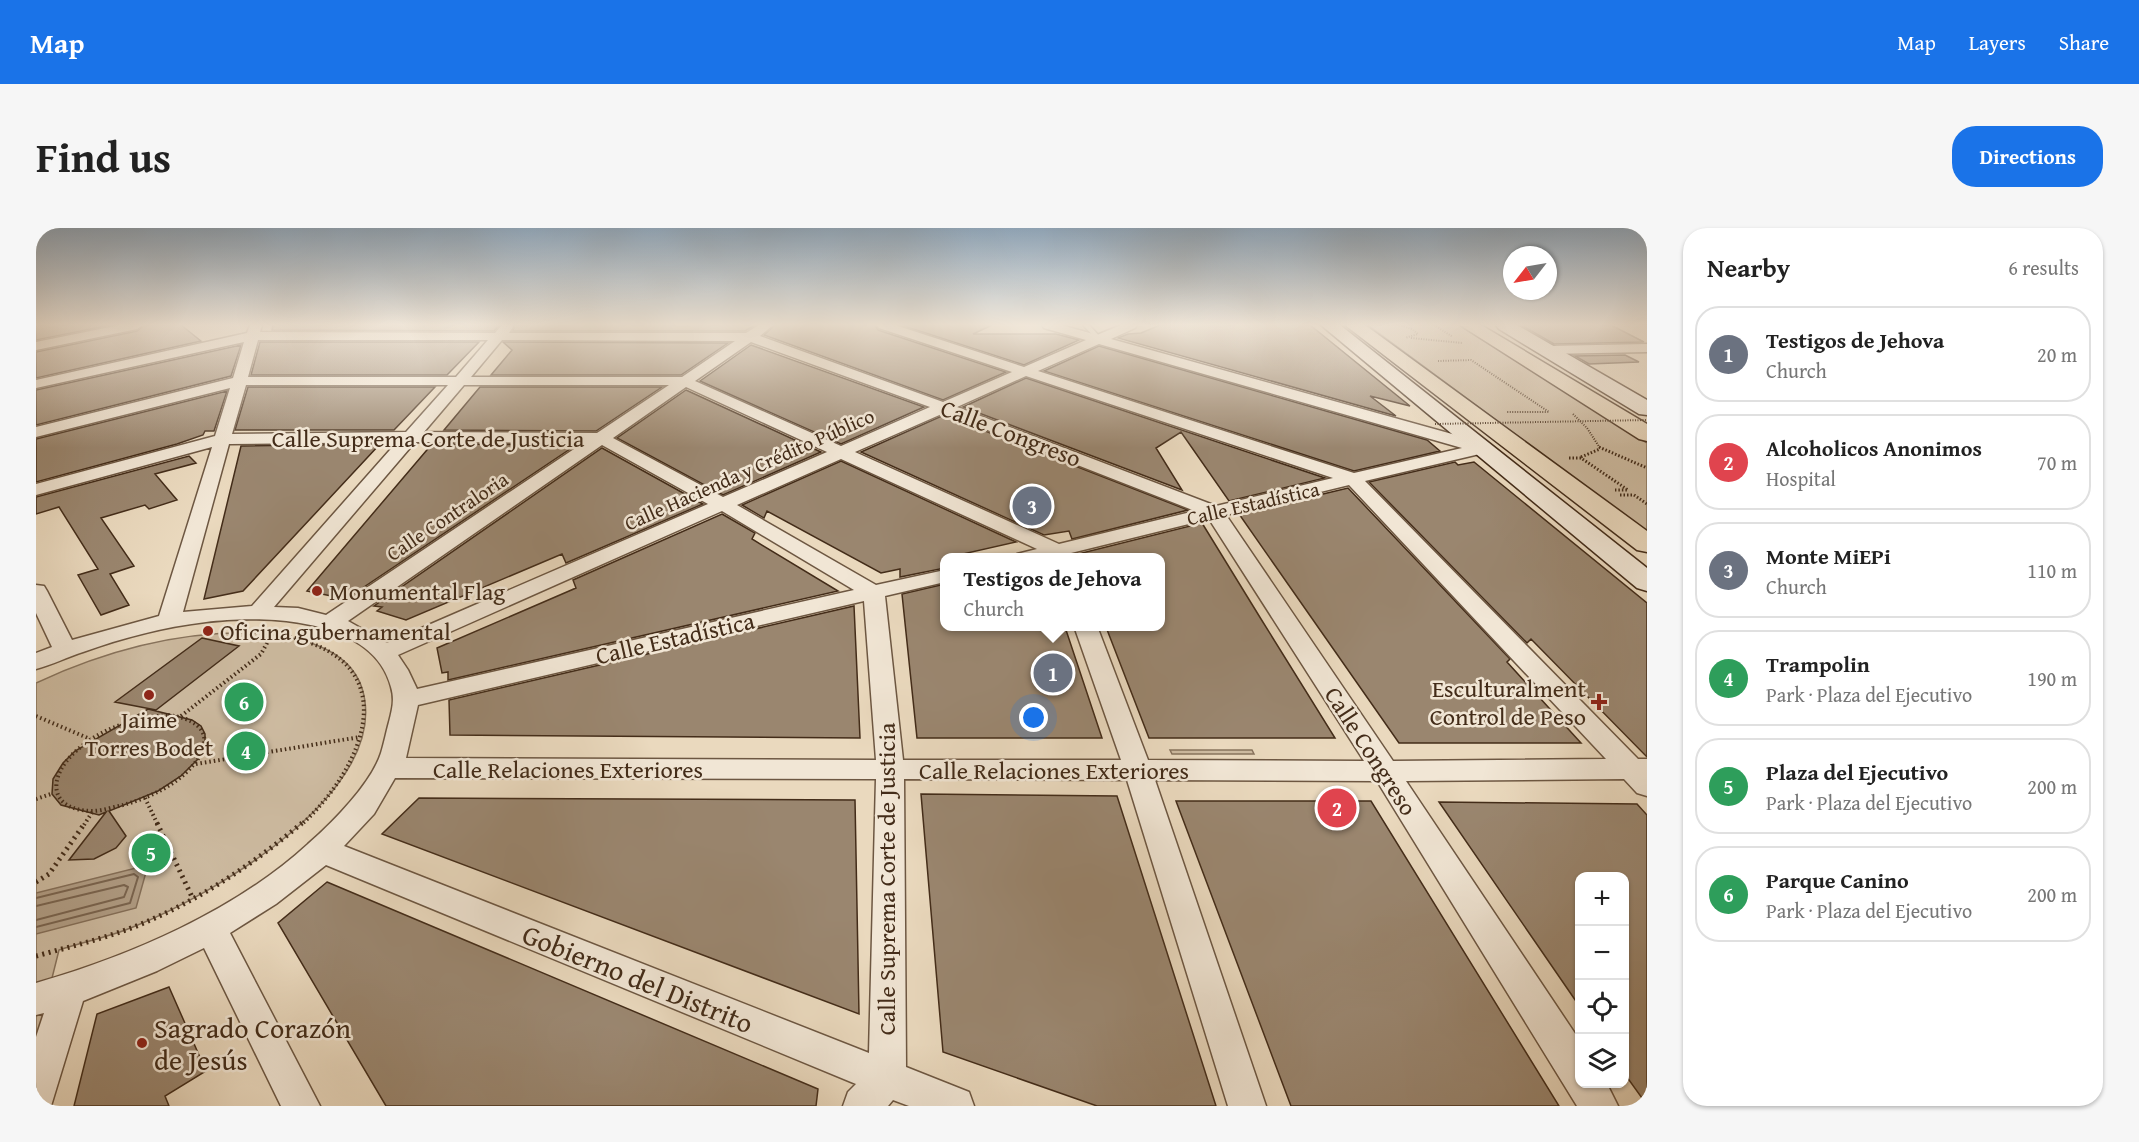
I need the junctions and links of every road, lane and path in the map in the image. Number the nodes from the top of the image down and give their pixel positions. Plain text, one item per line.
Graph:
1 (109, 366) edge
2 (244, 366) edge
3 (473, 366) edge
4 (706, 366) edge
5 (833, 366) edge
6 (1009, 366) edge
7 (1040, 366) edge
8 (1195, 366) edge
9 (1381, 366) edge
10 (1409, 366) edge
11 (1481, 366) edge
12 (1525, 366) edge
13 (1573, 366) edge
14 (1027, 372) junction
15 (240, 381) junction
16 (460, 381) junction
17 (684, 381) junction
18 (36, 384) edge
19 (943, 406) junction
20 (1646, 410) edge
21 (1499, 412) dead end
22 (1571, 412) dead end
23 (1498, 419) dead end
24 (1435, 424) dead end
25 (1506, 425) dead end
26 (36, 432) edge
27 (1647, 434) edge
28 (412, 436) junction
29 (601, 438) junction
30 (222, 439) junction
31 (1482, 447) junction
32 (1600, 449) junction
33 (844, 452) junction
34 (1560, 458) dead end
35 (1581, 458) junction
36 (1647, 468) edge
37 (1353, 479) junction
38 (36, 490) edge
39 (1605, 490) dead end
40 (1611, 495) dead end
41 (1647, 504) edge
42 (724, 505) junction
43 (1214, 512) junction
44 (1647, 544) edge
45 (1056, 553) edge
46 (1062, 553) edge
47 (940, 577) edge
48 (1647, 582) edge
49 (36, 591) edge
50 (874, 592) junction
51 (170, 621) junction
52 (331, 622) junction
53 (261, 623) junction
54 (1086, 631) edge
55 (272, 634) junction
56 (279, 635) dead end
57 (285, 636) dead end
58 (65, 649) junction
59 (385, 652) junction
60 (36, 662) edge
61 (406, 700) junction
62 (36, 716) edge
63 (180, 716) junction
64 (360, 737) junction
65 (91, 740) junction
66 (195, 764) junction
67 (388, 768) junction
68 (890, 770) junction
69 (1138, 770) junction
70 (1384, 771) junction
71 (1642, 774) edge
72 (51, 794) junction
73 (146, 798) junction
74 (36, 799) edge
75 (93, 811) junction
76 (321, 850) junction
77 (36, 882) edge
78 (193, 899) junction
79 (211, 929) junction
80 (36, 956) edge
81 (52, 995) edge
82 (1575, 1067) edge
83 (887, 1079) junction
84 (1588, 1088) edge
85 (36, 1096) edge
86 (301, 1106) edge
87 (862, 1106) edge
88 (955, 1106) edge
89 (1247, 1106) edge
90 (1599, 1106) edge

1 - 18 street, Calle Congreso
2 - 15 street
3 - 16 street
4 - 17 street, Calle Contraloria
5 - 19 street, Calle Congreso
6 - 14 street
7 - 14 street, Calle Hacienda y Crédito Público
8 - 31 street
9 - 31 main road
10 - 44 main road
11 - 21 path
12 - 27 main road
13 - 20 main road
14 - 19 street, Calle Hacienda y Crédito Público
14 - 37 street
15 - 16 street
15 - 26 street
15 - 30 street
16 - 17 street
16 - 28 street
17 - 29 street, Calle Contraloria
17 - 33 street
19 - 33 street, Calle Hacienda y Crédito Público
19 - 43 street, Calle Congreso
20 - 24 path, bridge
22 - 32 path
23 - 25 path
28 - 29 street, Calle Suprema Corte de Justicia
28 - 30 street, Calle Suprema Corte de Justicia
28 - 53 street
29 - 42 street, Calle Suprema Corte de Justicia
29 - 52 street, Calle Contraloria
30 - 38 street, Calle Suprema Corte de Justicia
30 - 51 street
31 - 37 street, Calle Estadística
31 - 48 main road
32 - 35 path
32 - 36 path
33 - 42 street, Calle Hacienda y Crédito Público
33 - 45 street
34 - 35 path
35 - 39 path
37 - 43 street, Calle Estadística
37 - 71 street
40 - 41 path
42 - 50 street, Calle Suprema Corte de Justicia
42 - 59 street, Calle Hacienda y Crédito Público
43 - 46 street, Calle Estadística
43 - 70 street, Calle Congreso
47 - 50 street, Calle Estadística
49 - 58 street
50 - 61 street, Calle Estadística
50 - 68 street, Calle Suprema Corte de Justicia
51 - 53 street
51 - 58 street
52 - 53 street
52 - 59 street
53 - 55 path
54 - 69 street
55 - 56 path
55 - 63 path
57 - 64 path
58 - 60 street
59 - 61 street
61 - 67 street
62 - 65 path
63 - 65 path
63 - 66 path
64 - 66 path
64 - 78 path
65 - 72 path
66 - 73 path
67 - 68 street, Calle Relaciones Exteriores
67 - 76 street
68 - 69 street, Calle Relaciones Exteriores
68 - 83 street, Calle Suprema Corte de Justicia
69 - 70 street, Calle Relaciones Exteriores
69 - 89 street
70 - 71 street, Calle Relaciones Exteriores
70 - 82 street, Calle Congreso
72 - 74 path
72 - 75 path
73 - 75 path
73 - 78 path
75 - 77 path
76 - 79 street
76 - 83 street, Gobierno del Distrito
78 - 80 path
79 - 81 street
79 - 86 street
81 - 85 street
83 - 87 street
83 - 88 street, Gobierno del Distrito
84 - 90 street

